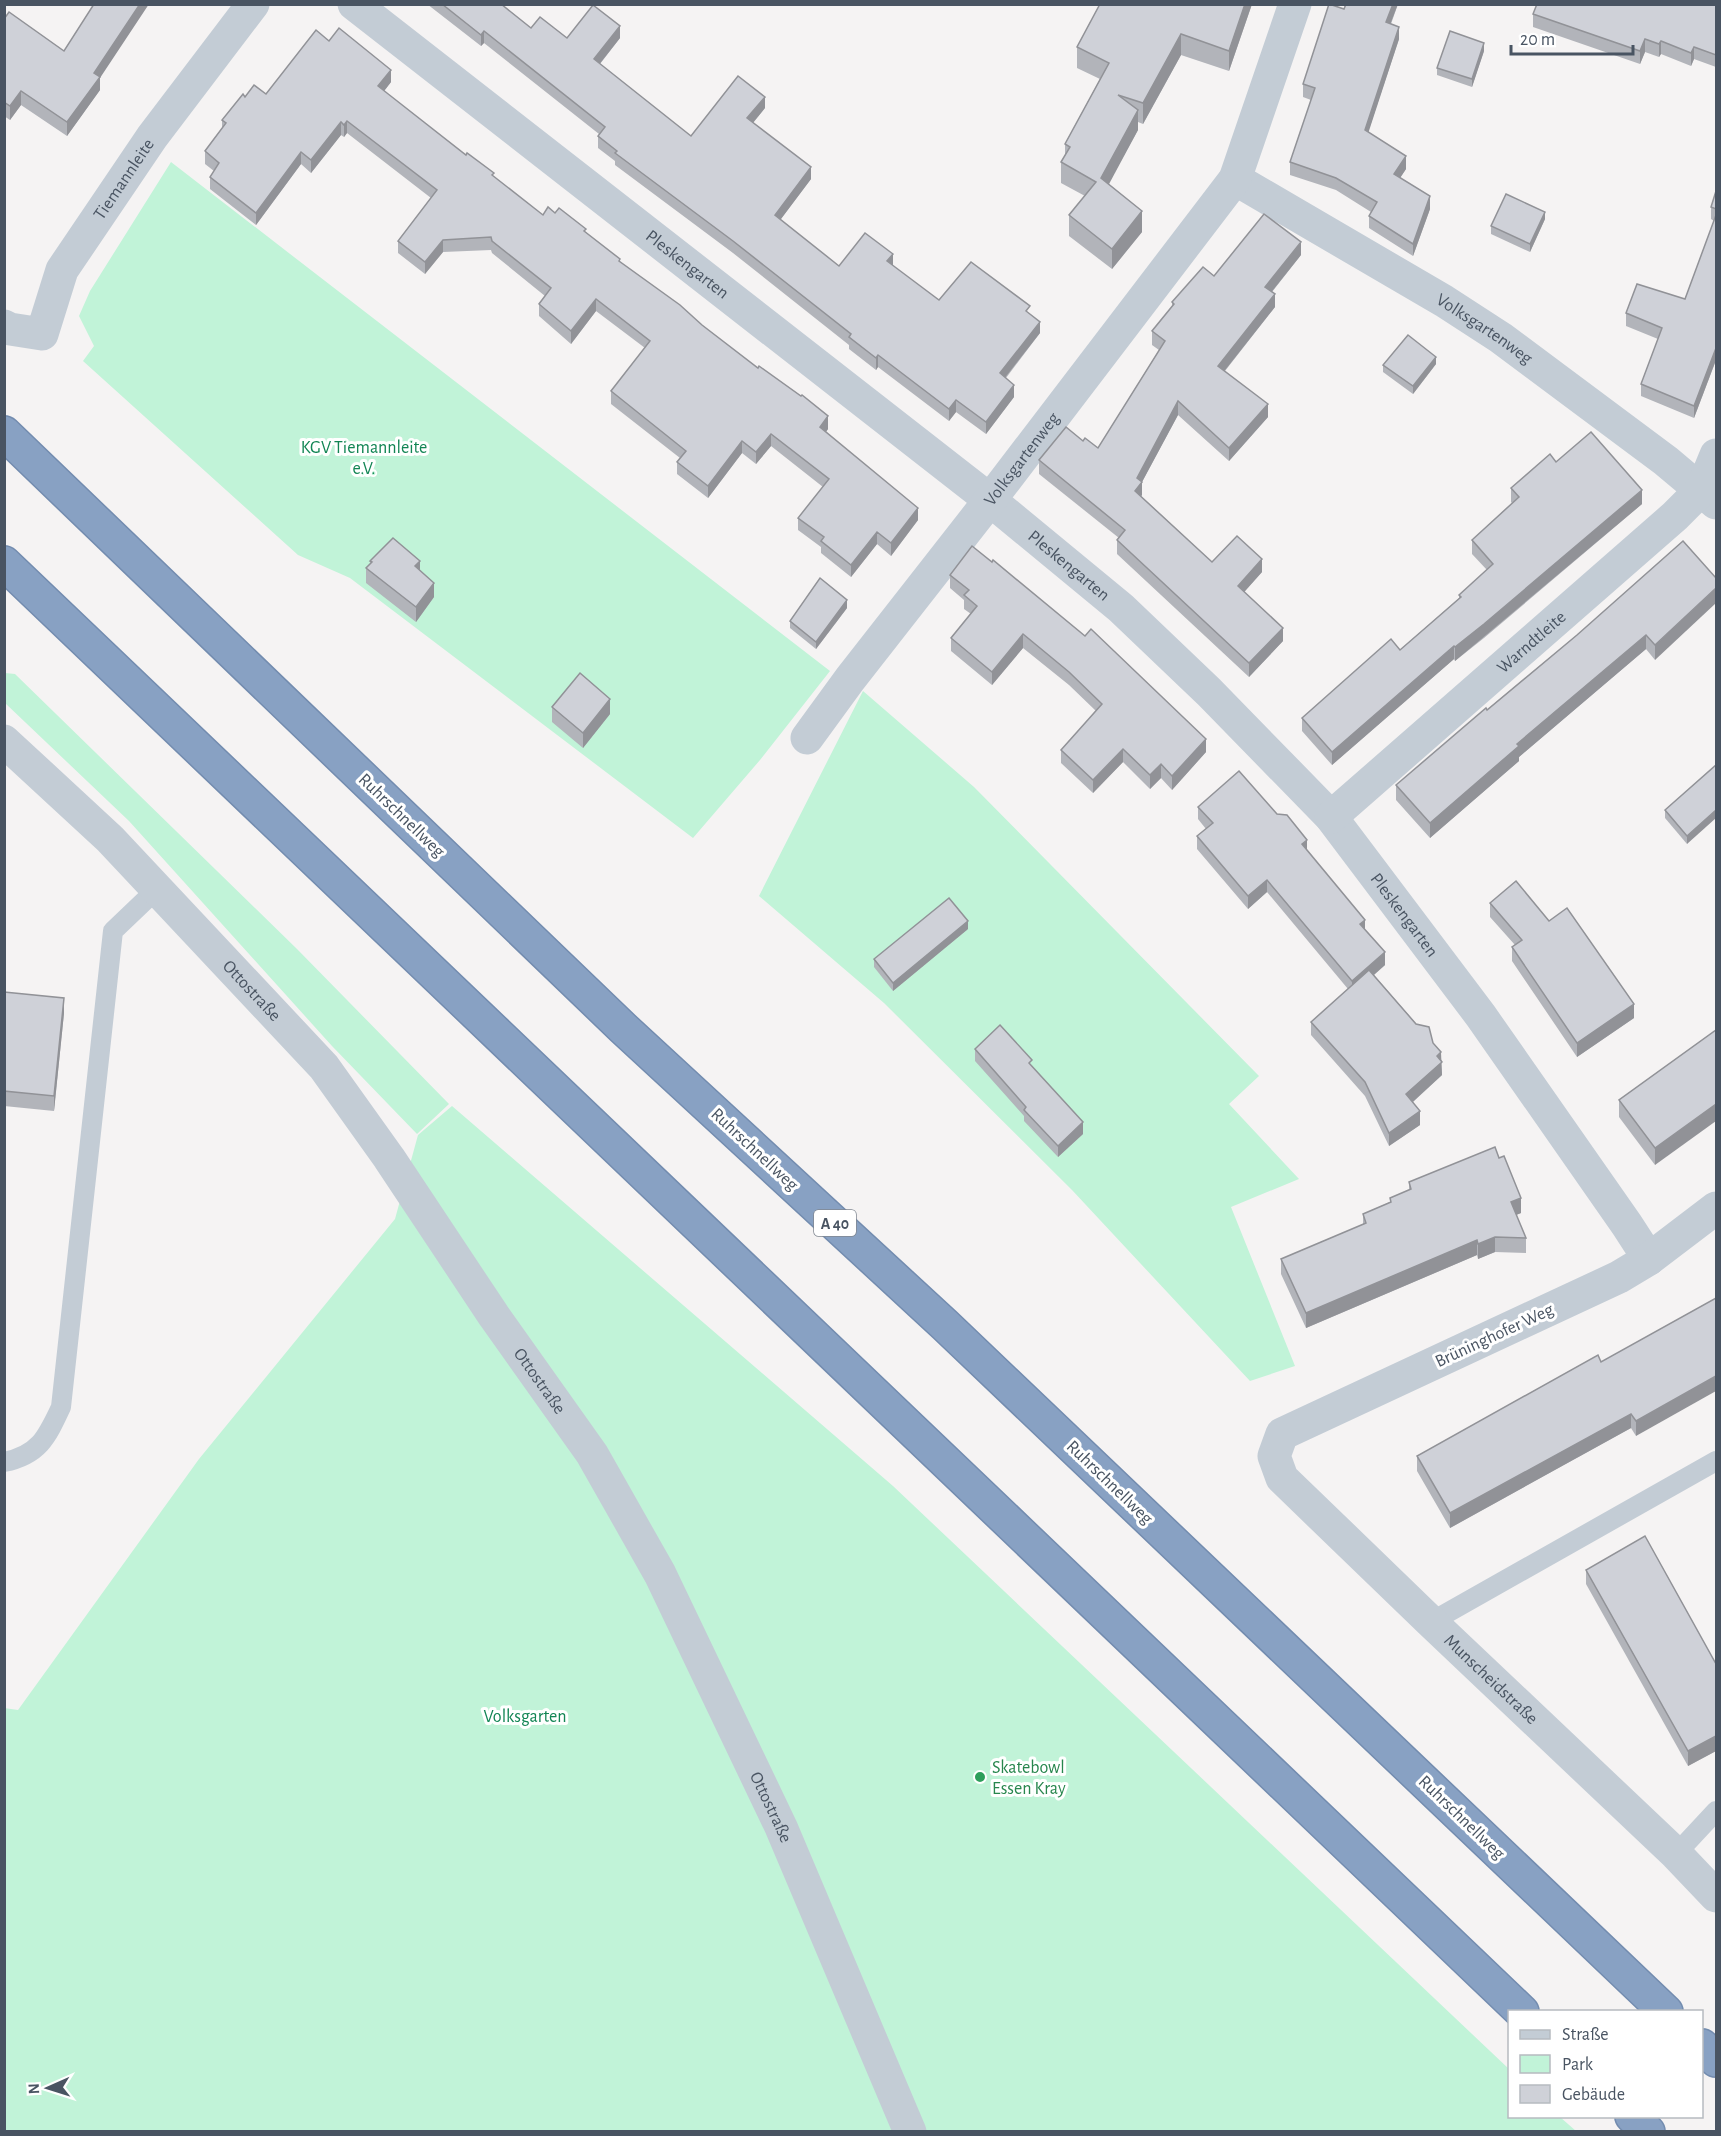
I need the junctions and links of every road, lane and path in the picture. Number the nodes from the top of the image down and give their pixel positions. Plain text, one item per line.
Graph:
1 (253, 4) edge
2 (354, 4) edge
3 (1295, 4) edge
4 (1235, 179) junction
5 (4, 326) edge
6 (4, 433) edge
7 (1716, 455) edge
8 (1709, 496) edge
9 (990, 500) junction
10 (4, 563) edge
11 (807, 738) dead end
12 (4, 741) edge
13 (1331, 817) junction
14 (156, 889) junction
15 (1716, 1209) edge
16 (1649, 1259) junction
17 (1274, 1456) joint
18 (1716, 1461) edge
19 (4, 1462) edge
20 (1431, 1622) junction
21 (1716, 1811) edge
22 (1676, 1854) junction
23 (1716, 1896) edge
24 (1520, 2010) edge
25 (1664, 2010) edge
26 (1703, 2048) edge
27 (1716, 2060) edge
28 (1634, 2118) edge
29 (910, 2132) edge
30 (1648, 2132) edge

1 - 5 street, Tiemannleite
2 - 9 street, Pleskengarten
3 - 4 street, Volksgartenweg
4 - 8 street, Volksgartenweg
4 - 9 street, Volksgartenweg
6 - 25 highway, Ruhrschnellweg / A 40
7 - 8 street, Warndtleite
8 - 13 street, Warndtleite
9 - 11 street, Volksgartenweg
9 - 13 street, Pleskengarten
10 - 24 highway
12 - 14 street, Ottostraße
13 - 16 street, Pleskengarten
14 - 19 lane
14 - 29 street, Ottostraße
15 - 16 street, Brüninghofer Weg
16 - 17 street, Brüninghofer Weg
17 - 20 street, Munscheidstraße
18 - 20 lane
20 - 22 street, Munscheidstraße
21 - 22 lane
22 - 23 street, Munscheidstraße
26 - 27 highway
28 - 30 highway

